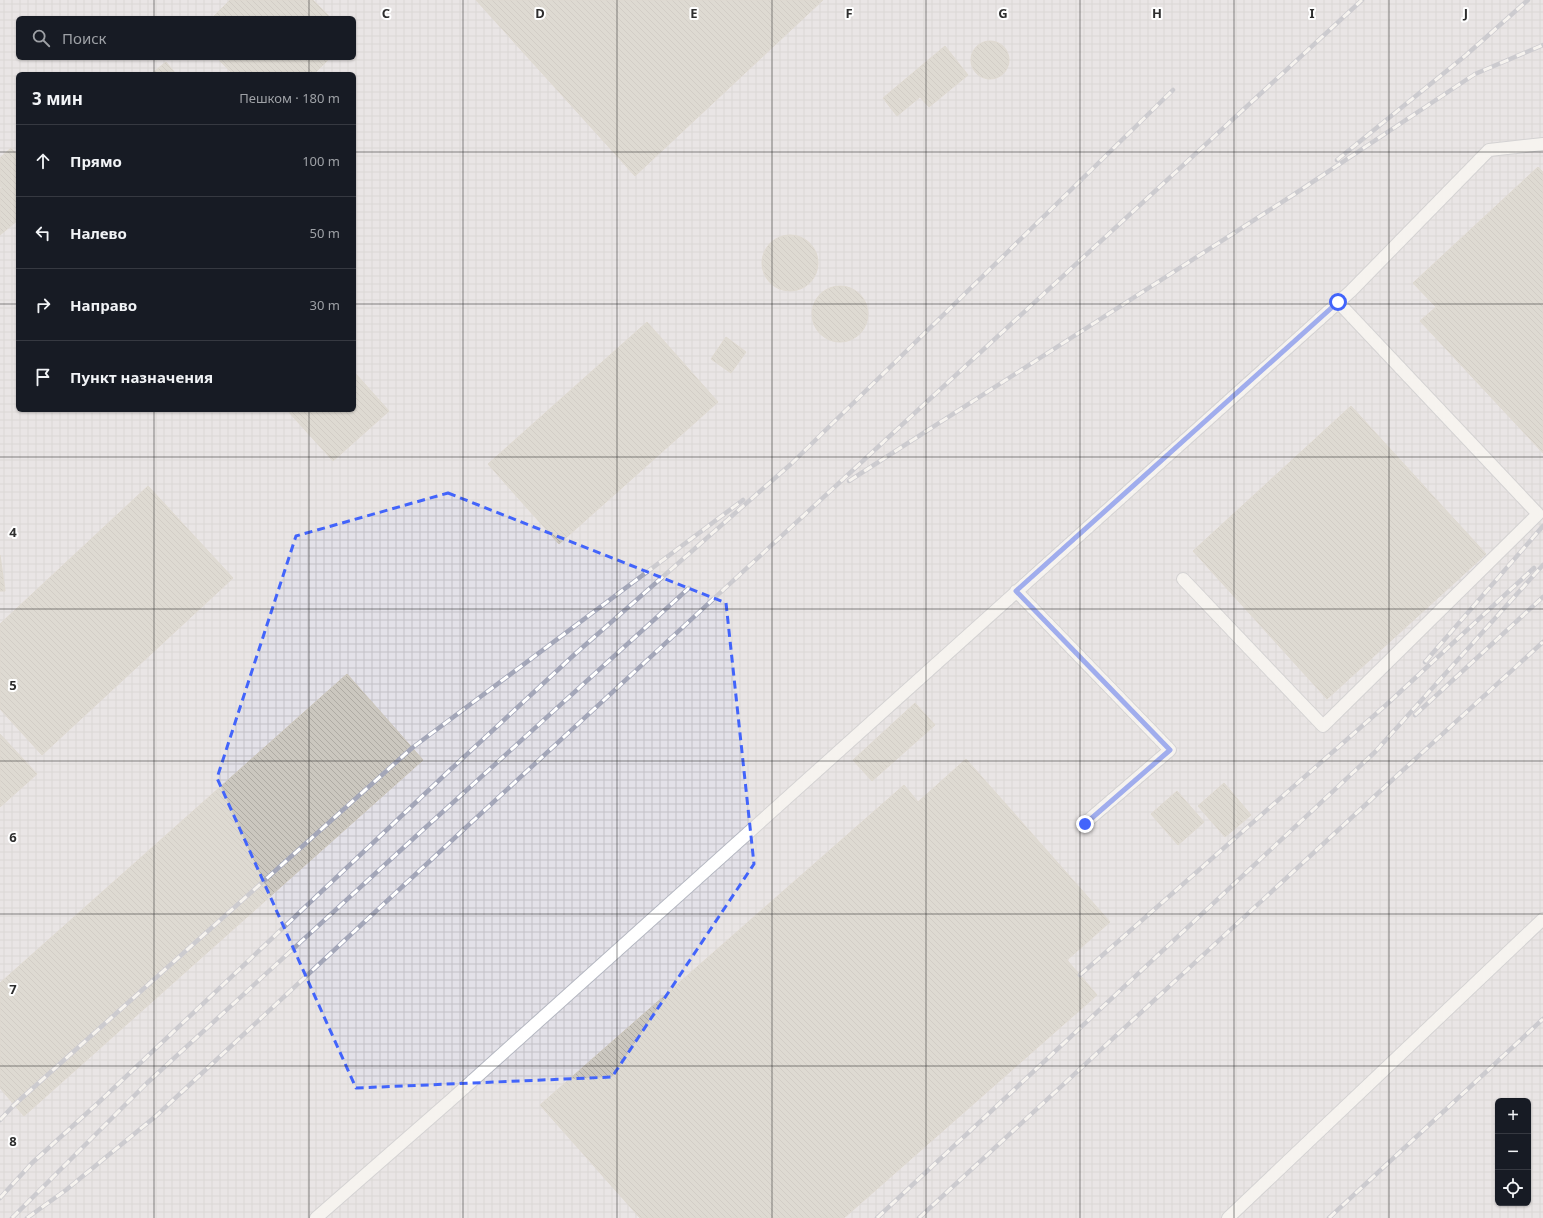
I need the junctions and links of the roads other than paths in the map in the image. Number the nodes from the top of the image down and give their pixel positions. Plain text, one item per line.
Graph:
1 (1543, 144) edge
2 (1338, 302) junction
3 (1183, 578) dead end
4 (1016, 591) junction
5 (1085, 824) dead end
6 (1543, 919) edge
7 (316, 1218) edge
8 (1228, 1218) edge

1 - 2 lane
2 - 3 lane
2 - 4 lane
4 - 5 lane
4 - 7 lane
6 - 8 lane

